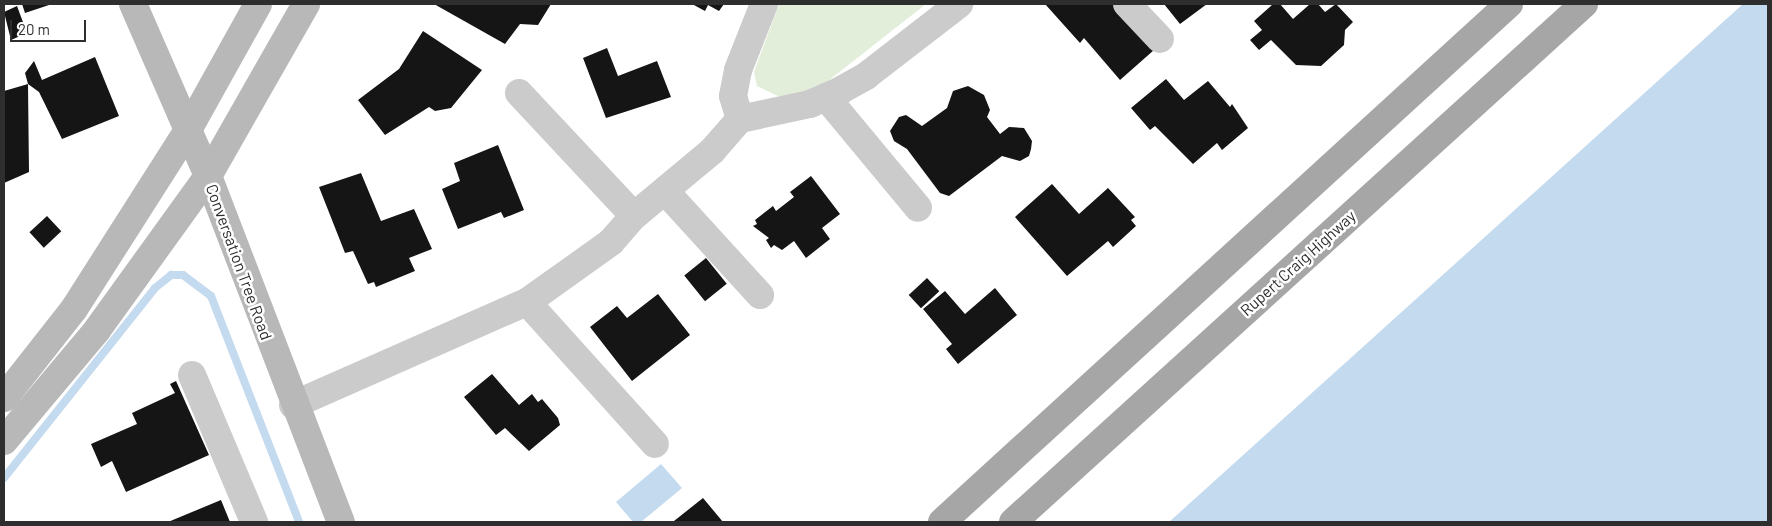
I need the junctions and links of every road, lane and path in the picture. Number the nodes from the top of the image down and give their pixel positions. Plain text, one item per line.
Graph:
1 (133, 4) edge
2 (258, 4) edge
3 (306, 4) edge
4 (764, 4) edge
5 (959, 4) edge
6 (1127, 4) edge
7 (1510, 4) edge
8 (1584, 4) edge
9 (1160, 39) dead end
10 (520, 93) dead end
11 (826, 97) junction
12 (740, 119) junction
13 (188, 130) junction
14 (208, 176) junction
15 (665, 191) junction
16 (918, 208) dead end
17 (634, 216) junction
18 (760, 295) dead end
19 (527, 302) junction
20 (192, 375) dead end
21 (4, 398) edge
22 (294, 405) junction
23 (4, 441) edge
24 (654, 444) dead end
25 (254, 522) edge
26 (341, 522) edge
27 (942, 522) edge
28 (1013, 522) edge

1 - 13 main road, Conversation Tree Road
2 - 13 main road
3 - 14 main road
4 - 12 street
5 - 11 street
6 - 9 street
7 - 27 main road
8 - 28 main road, Rupert Craig Highway
10 - 17 street
11 - 12 street
11 - 16 street
12 - 15 street
13 - 14 main road, Conversation Tree Road
13 - 21 main road
14 - 22 main road, Conversation Tree Road
14 - 23 main road
15 - 17 street
15 - 18 street
17 - 19 street
19 - 22 street
19 - 24 street
20 - 25 street
22 - 26 main road, Conversation Tree Road

